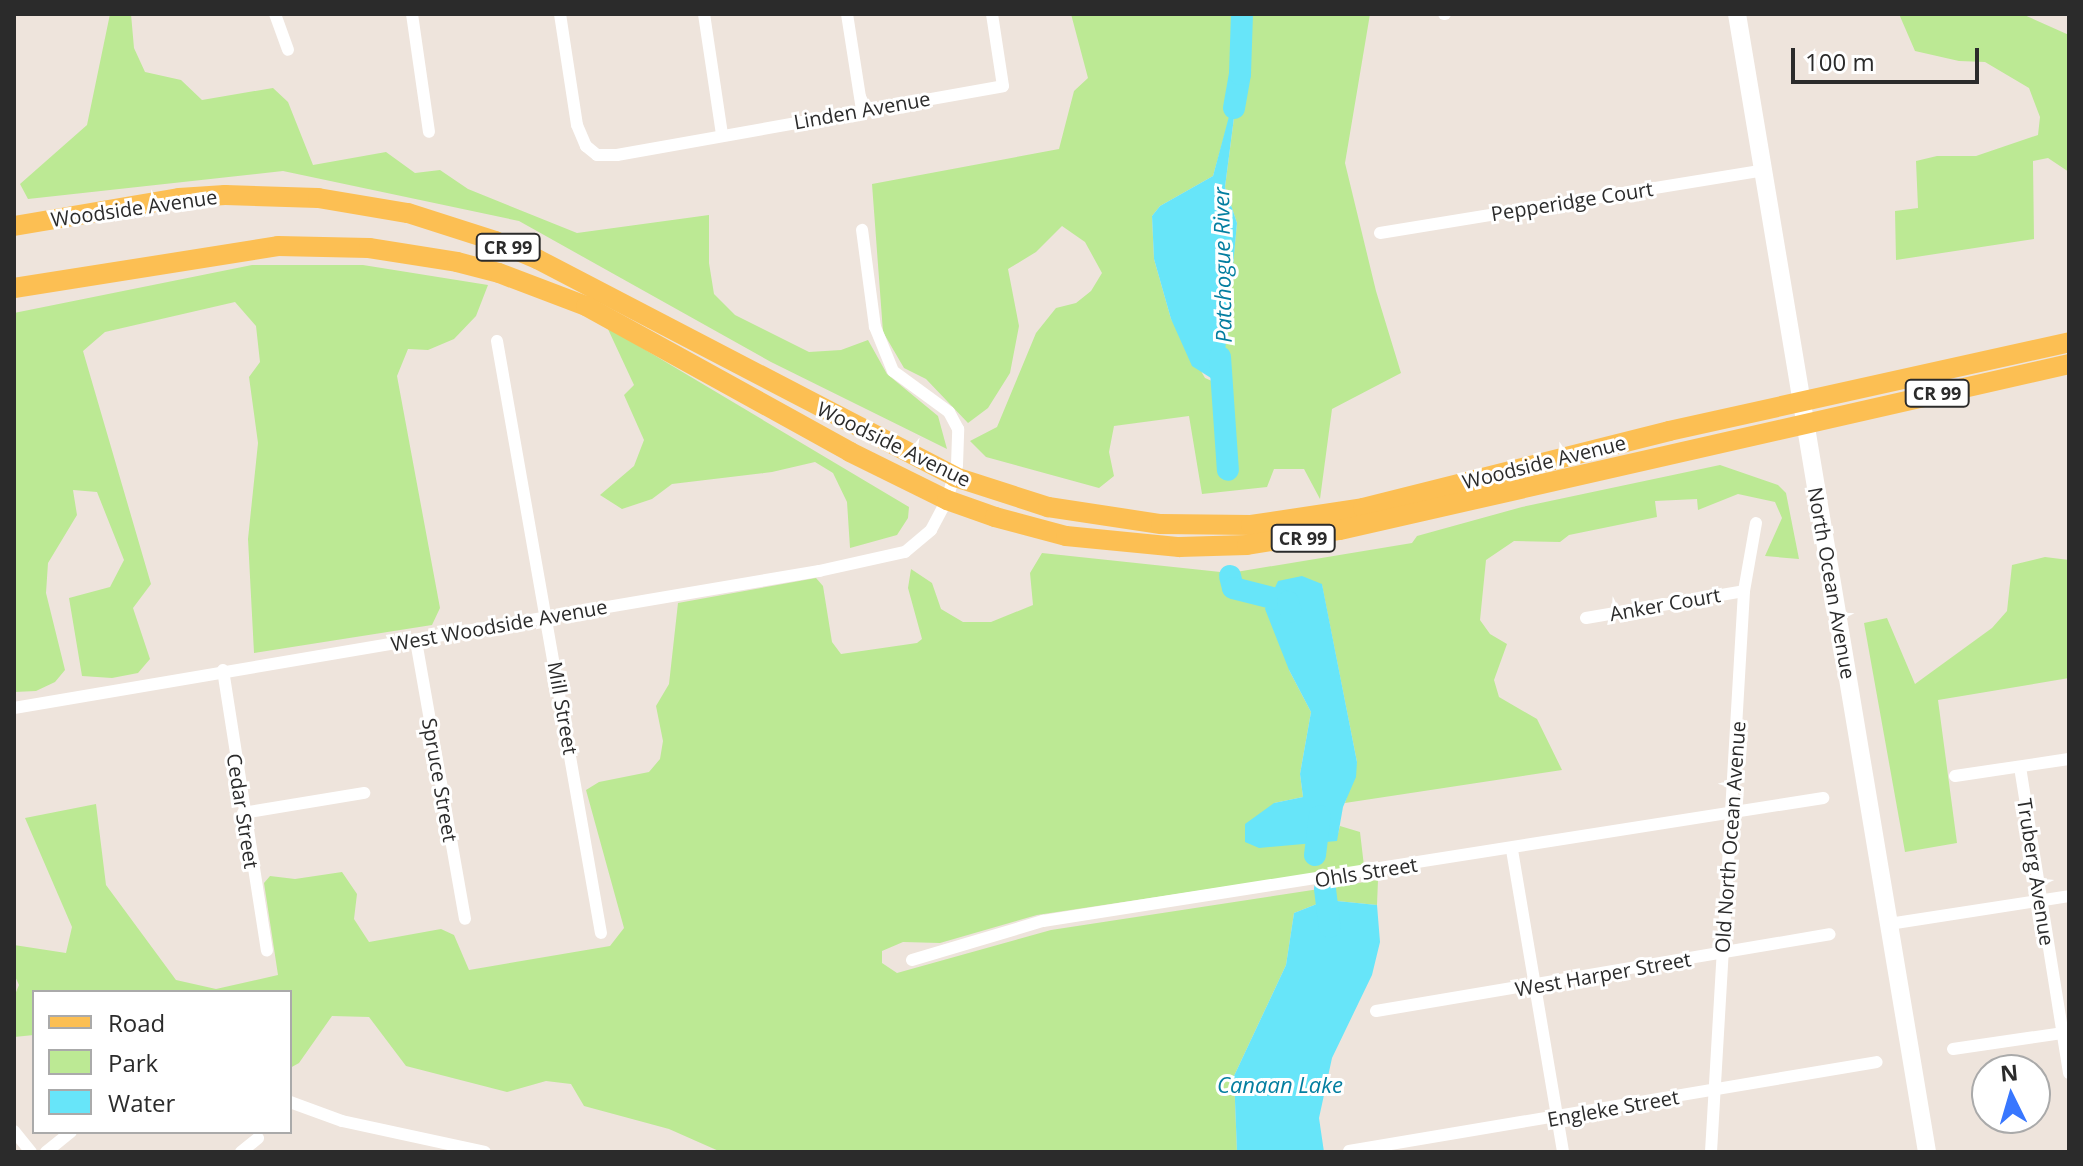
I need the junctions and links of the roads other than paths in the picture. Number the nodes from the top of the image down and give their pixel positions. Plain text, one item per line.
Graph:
1 (275, 14) edge
2 (412, 14) edge
3 (560, 14) edge
4 (704, 14) edge
5 (847, 14) edge
6 (992, 14) edge
7 (1737, 14) edge
8 (288, 50) dead end
9 (862, 110) junction
10 (429, 132) dead end
11 (722, 134) junction
12 (1763, 170) junction
13 (14, 226) edge
14 (862, 230) dead end
15 (1380, 233) dead end
16 (14, 288) edge
17 (497, 341) dead end
18 (2069, 342) edge
19 (2069, 364) edge
20 (1802, 400) junction
21 (1806, 424) junction
22 (951, 489) junction
23 (1756, 523) dead end
24 (1744, 591) junction
25 (547, 617) junction
26 (1586, 618) dead end
27 (416, 641) junction
28 (223, 670) junction
29 (14, 708) edge
30 (2069, 759) edge
31 (2020, 767) junction
32 (1955, 776) dead end
33 (364, 793) dead end
34 (1823, 798) dead end
35 (243, 813) junction
36 (1733, 813) junction
37 (1512, 850) junction
38 (2069, 896) edge
39 (2040, 901) junction
40 (465, 919) dead end
41 (1889, 924) junction
42 (601, 933) dead end
43 (1830, 934) dead end
44 (267, 951) dead end
45 (1722, 953) junction
46 (912, 960) dead end
47 (1534, 986) junction
48 (1376, 1011) dead end
49 (2066, 1033) edge
50 (1953, 1049) dead end
51 (1877, 1062) dead end
52 (2069, 1073) edge
53 (1714, 1090) junction
54 (292, 1103) edge
55 (1558, 1118) junction
56 (14, 1131) edge
57 (68, 1134) edge
58 (258, 1138) dead end
59 (1349, 1151) edge
60 (31, 1152) edge
61 (46, 1152) edge
62 (241, 1152) edge
63 (485, 1152) edge
64 (1563, 1152) edge
65 (1711, 1152) edge
66 (1927, 1152) edge

1 - 8 street
2 - 10 street
3 - 11 street, Linden Avenue
4 - 11 street
5 - 9 street
6 - 9 street, Linden Avenue
7 - 12 main road, North Ocean Avenue
9 - 11 street, Linden Avenue
12 - 15 street, Pepperidge Court
12 - 20 main road, North Ocean Avenue
13 - 22 main road, Woodside Avenue / CR 99
14 - 22 street
16 - 22 main road, Woodside Avenue / CR 99
17 - 25 street, Mill Street
18 - 20 main road, CR 99
19 - 21 main road, CR 99
20 - 21 main road, North Ocean Avenue
20 - 22 main road, Woodside Avenue / CR 99
21 - 22 main road, Woodside Avenue / CR 99
21 - 41 main road, North Ocean Avenue
22 - 25 street, West Woodside Avenue
23 - 24 street, Old North Ocean Avenue
24 - 26 street, Anker Court
24 - 36 street, Old North Ocean Avenue
25 - 27 street, West Woodside Avenue
25 - 42 street, Mill Street
27 - 28 street, West Woodside Avenue
27 - 40 street, Spruce Street
28 - 29 street, West Woodside Avenue
28 - 35 street, Cedar Street
30 - 31 street
31 - 32 street
31 - 39 street, Truberg Avenue
33 - 35 street
34 - 36 street, Ohls Street
35 - 44 street, Cedar Street
36 - 37 street, Ohls Street
36 - 45 street, Old North Ocean Avenue
37 - 46 street, Ohls Street
37 - 47 street
38 - 39 street
39 - 41 street
39 - 49 street, Truberg Avenue
41 - 66 main road, North Ocean Avenue
43 - 45 street, West Harper Street
45 - 47 street, West Harper Street
45 - 53 street, Old North Ocean Avenue
47 - 48 street, West Harper Street
47 - 55 street
49 - 50 street
49 - 52 street, Truberg Avenue
51 - 53 street, Engleke Street
53 - 55 street, Engleke Street
53 - 65 street, Old North Ocean Avenue
54 - 63 street
55 - 59 street, Engleke Street
55 - 64 street
56 - 60 street
57 - 61 street
58 - 62 street

